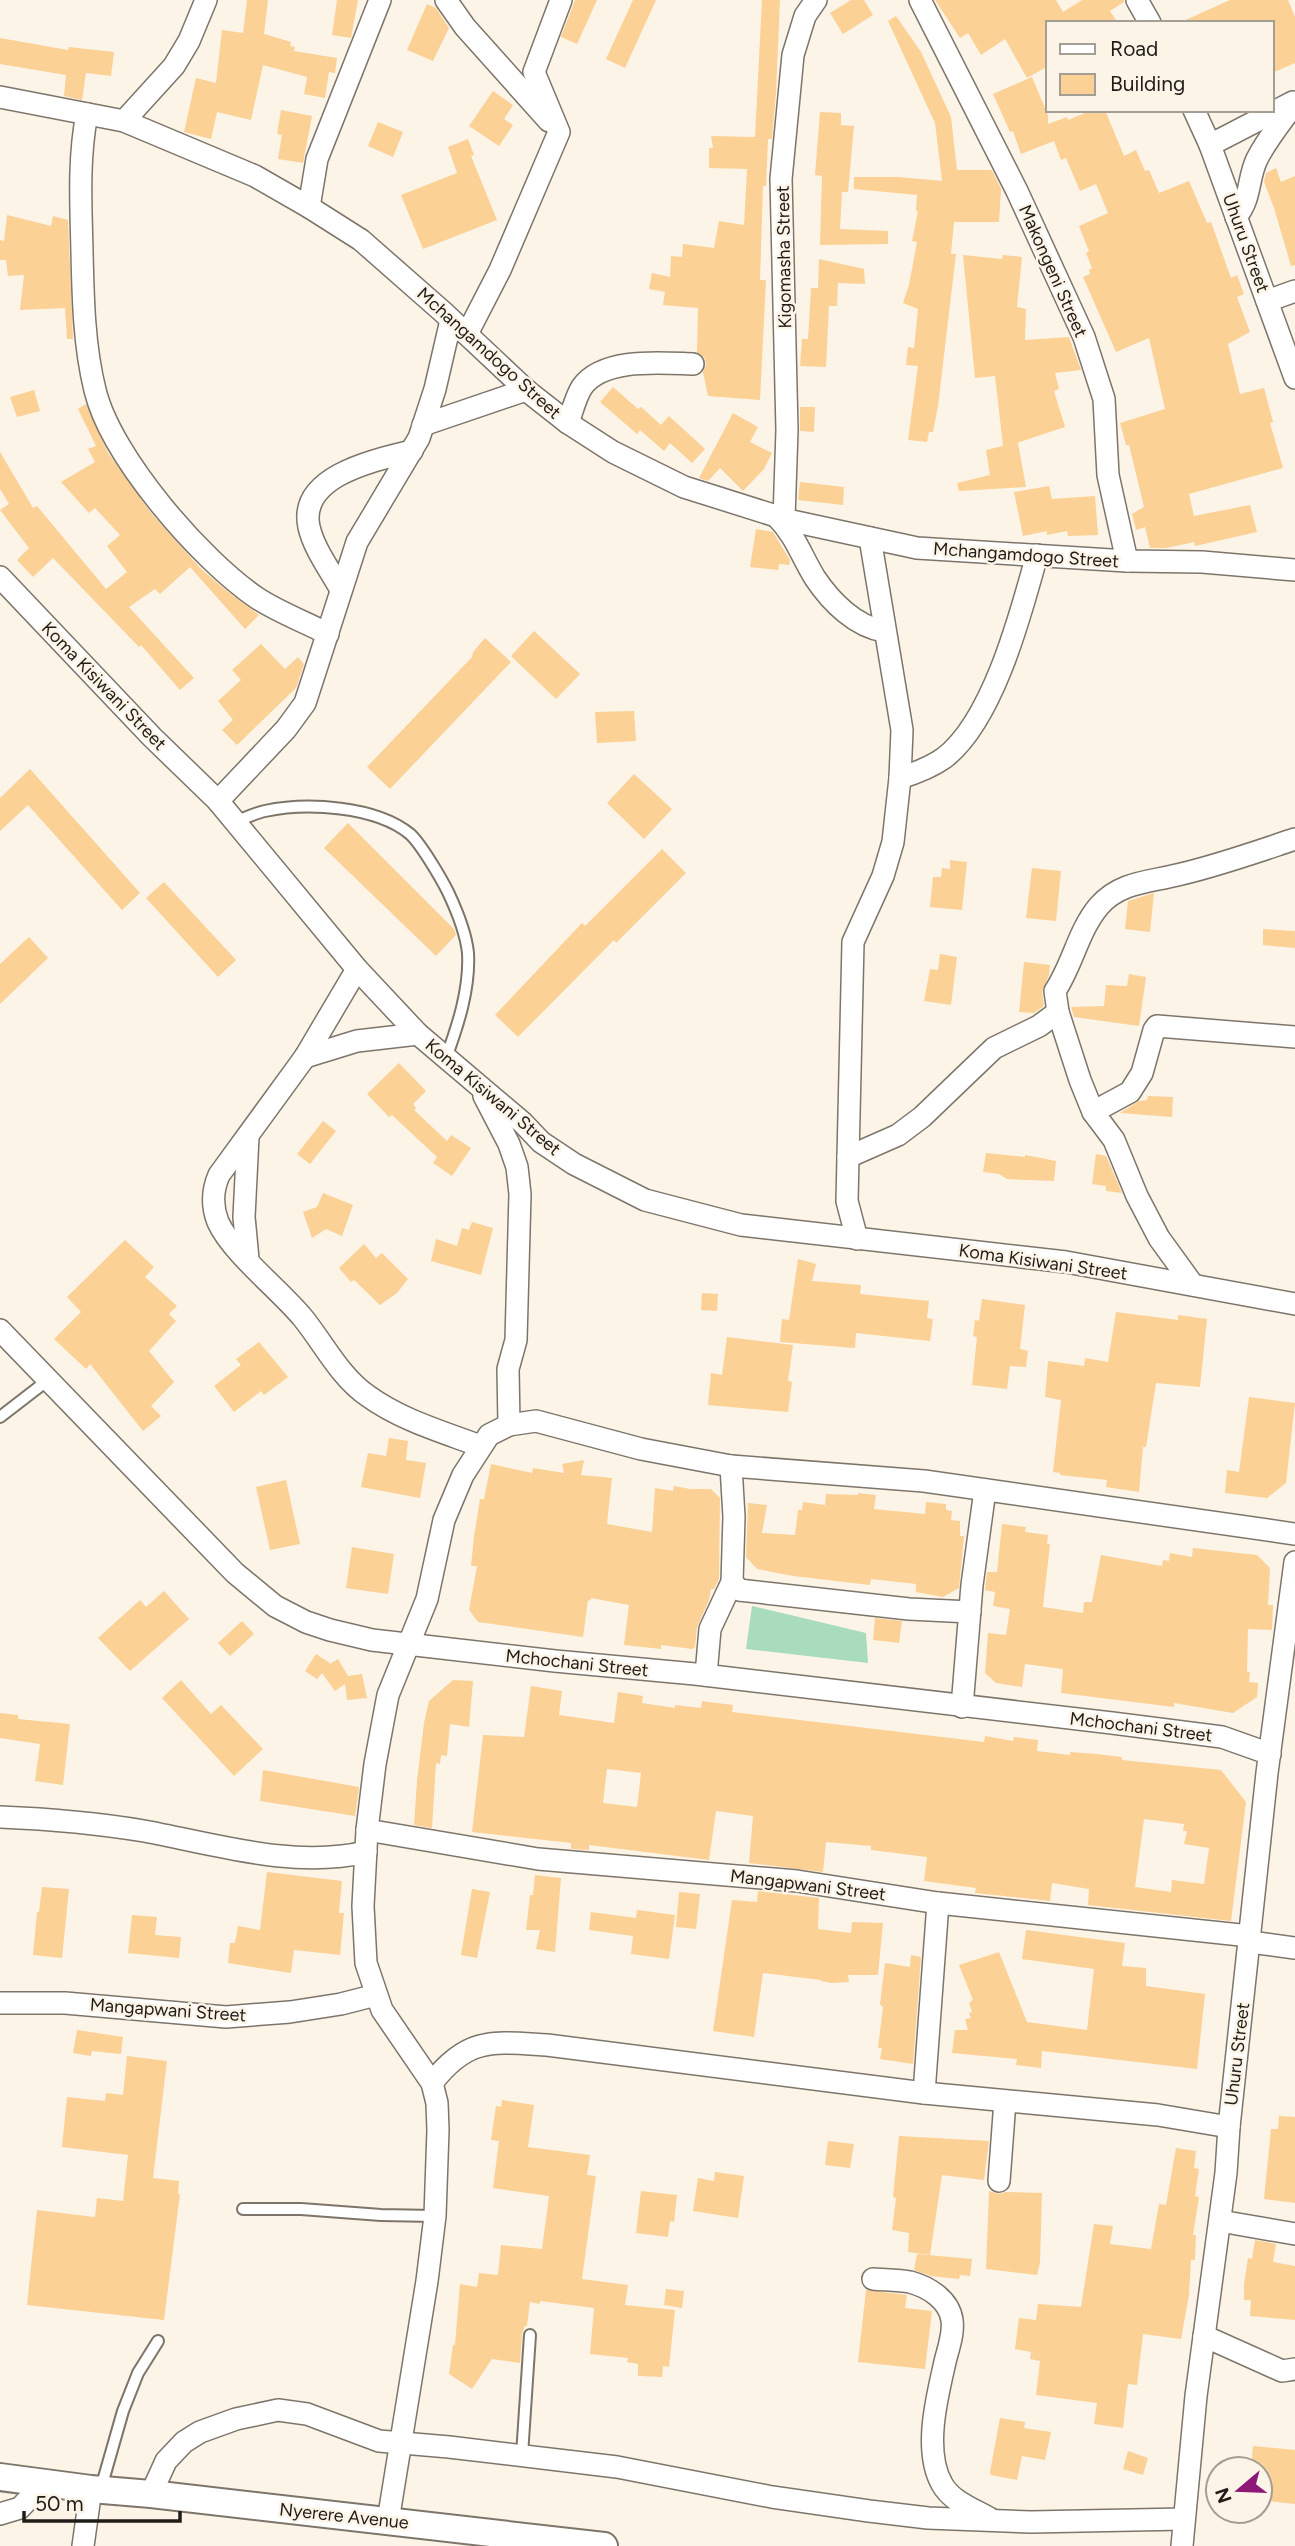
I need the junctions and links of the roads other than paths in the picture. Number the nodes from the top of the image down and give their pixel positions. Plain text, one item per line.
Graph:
1 (206, 0) edge
2 (380, 0) edge
3 (446, 0) edge
4 (561, 0) edge
5 (816, 0) edge
6 (920, 0) edge
7 (1137, 0) edge
8 (1149, 21) edge
9 (0, 97) edge
10 (1295, 102) edge
11 (1195, 112) edge
12 (87, 114) junction
13 (124, 121) junction
14 (559, 132) junction
15 (1210, 145) junction
16 (309, 207) junction
17 (1236, 217) junction
18 (1295, 291) edge
19 (1267, 301) junction
20 (451, 320) junction
21 (467, 334) junction
22 (693, 365) dead end
23 (1295, 378) edge
24 (526, 390) junction
25 (568, 423) junction
26 (423, 425) junction
27 (412, 452) junction
28 (780, 518) junction
29 (870, 538) junction
30 (1037, 555) junction
31 (1127, 561) junction
32 (1295, 570) edge
33 (0, 578) edge
34 (341, 590) junction
35 (884, 631) junction
36 (328, 634) junction
37 (900, 778) junction
38 (218, 801) junction
39 (235, 822) junction
40 (1295, 839) edge
41 (357, 970) junction
42 (1058, 1012) junction
43 (418, 1034) junction
44 (1295, 1037) edge
45 (305, 1057) junction
46 (446, 1058) junction
47 (480, 1088) junction
48 (1093, 1112) junction
49 (248, 1137) junction
50 (848, 1157) junction
51 (857, 1238) junction
52 (248, 1259) junction
53 (1193, 1285) junction
54 (1295, 1304) edge
55 (0, 1330) edge
56 (48, 1380) junction
57 (0, 1417) edge
58 (509, 1426) junction
59 (480, 1446) junction
60 (731, 1466) junction
61 (985, 1490) junction
62 (1295, 1534) edge
63 (1295, 1564) edge
64 (732, 1583) junction
65 (970, 1612) junction
66 (409, 1643) junction
67 (706, 1675) junction
68 (962, 1707) junction
69 (1270, 1754) junction
70 (0, 1817) edge
71 (367, 1830) junction
72 (366, 1852) junction
73 (939, 1903) junction
74 (1250, 1939) junction
75 (1295, 1948) edge
76 (376, 1995) junction
77 (0, 2003) edge
78 (432, 2082) junction
79 (924, 2093) junction
80 (1005, 2101) junction
81 (1229, 2127) junction
82 (999, 2181) dead end
83 (243, 2209) dead end
84 (435, 2216) junction
85 (1220, 2221) junction
86 (1295, 2234) edge
87 (873, 2279) dead end
88 (530, 2335) dead end
89 (1204, 2336) junction
90 (158, 2341) dead end
91 (1295, 2369) edge
92 (402, 2444) junction
93 (522, 2455) junction
94 (0, 2477) edge
95 (45, 2482) junction
96 (96, 2489) junction
97 (151, 2494) junction
98 (0, 2514) edge
99 (991, 2519) junction
100 (1184, 2519) junction
101 (388, 2521) junction
102 (495, 2539) edge
103 (83, 2546) edge
104 (604, 2546) edge
105 (1182, 2546) edge

1 - 13 street
2 - 16 street
3 - 14 street
4 - 14 street
5 - 28 street, Kigomasha Street
6 - 31 street, Makongeni Street
7 - 8 street
9 - 12 street, Mchangamdogo Street
10 - 15 street
10 - 17 street
11 - 15 street, Uhuru Street
12 - 13 street, Mchangamdogo Street
12 - 36 street
13 - 16 street, Mchangamdogo Street
14 - 21 street
15 - 17 street, Uhuru Street
16 - 20 street, Mchangamdogo Street
17 - 19 street, Uhuru Street
18 - 19 street
19 - 23 street, Uhuru Street
20 - 21 street, Mchangamdogo Street
20 - 26 street
21 - 24 street, Mchangamdogo Street
22 - 25 street
24 - 25 street, Mchangamdogo Street
24 - 26 street
25 - 28 street, Mchangamdogo Street
26 - 27 street
27 - 34 street
27 - 34 street
28 - 29 street, Mchangamdogo Street
28 - 35 street
29 - 30 street, Mchangamdogo Street
29 - 35 street
30 - 31 street, Mchangamdogo Street
30 - 37 street
31 - 32 street, Mchangamdogo Street
33 - 38 street, Koma Kisiwani Street
34 - 36 street
35 - 37 street
36 - 38 street
37 - 50 street
38 - 39 street, Koma Kisiwani Street
39 - 41 street, Koma Kisiwani Street
39 - 46 lane
40 - 42 street
41 - 43 street, Koma Kisiwani Street
41 - 45 street
42 - 48 street
42 - 50 street
43 - 45 street
43 - 46 street, Koma Kisiwani Street
44 - 48 street
45 - 49 street
46 - 47 street, Koma Kisiwani Street
47 - 51 street, Koma Kisiwani Street
47 - 58 street
48 - 53 street
49 - 52 street
49 - 52 street
50 - 51 street
51 - 53 street, Koma Kisiwani Street
52 - 59 street
53 - 54 street, Koma Kisiwani Street
55 - 56 street, Mchochani Street
56 - 57 lane
56 - 66 street, Mchochani Street
58 - 59 street
58 - 60 street
59 - 66 street
60 - 61 street
60 - 64 street
61 - 62 street
61 - 65 street
63 - 69 street, Uhuru Street
64 - 65 street
64 - 67 street
65 - 68 street
66 - 67 street, Mchochani Street
66 - 71 street
67 - 68 street, Mchochani Street
68 - 69 street, Mchochani Street
69 - 74 street, Uhuru Street
70 - 72 street
71 - 72 street
71 - 73 street, Mangapwani Street
72 - 76 street
73 - 74 street, Mangapwani Street
73 - 79 street
74 - 75 street, Mangapwani Street
74 - 81 street, Uhuru Street
76 - 77 street, Mangapwani Street
76 - 78 street
78 - 79 street
78 - 84 street
79 - 80 street
80 - 81 street
80 - 82 street
81 - 85 street, Uhuru Street
83 - 84 lane
84 - 92 street
85 - 86 street
85 - 89 street, Uhuru Street
87 - 99 street
88 - 93 lane
89 - 91 street
89 - 100 street, Uhuru Street
90 - 96 lane
92 - 93 street
92 - 97 street
92 - 101 street
93 - 99 street
94 - 95 street, Nyerere Avenue
95 - 96 street, Nyerere Avenue
95 - 98 street
96 - 97 street, Nyerere Avenue
96 - 103 street
97 - 101 street, Nyerere Avenue
99 - 100 street
100 - 105 street, Uhuru Street
101 - 102 street, Nyerere Avenue
102 - 104 street, Nyerere Avenue

